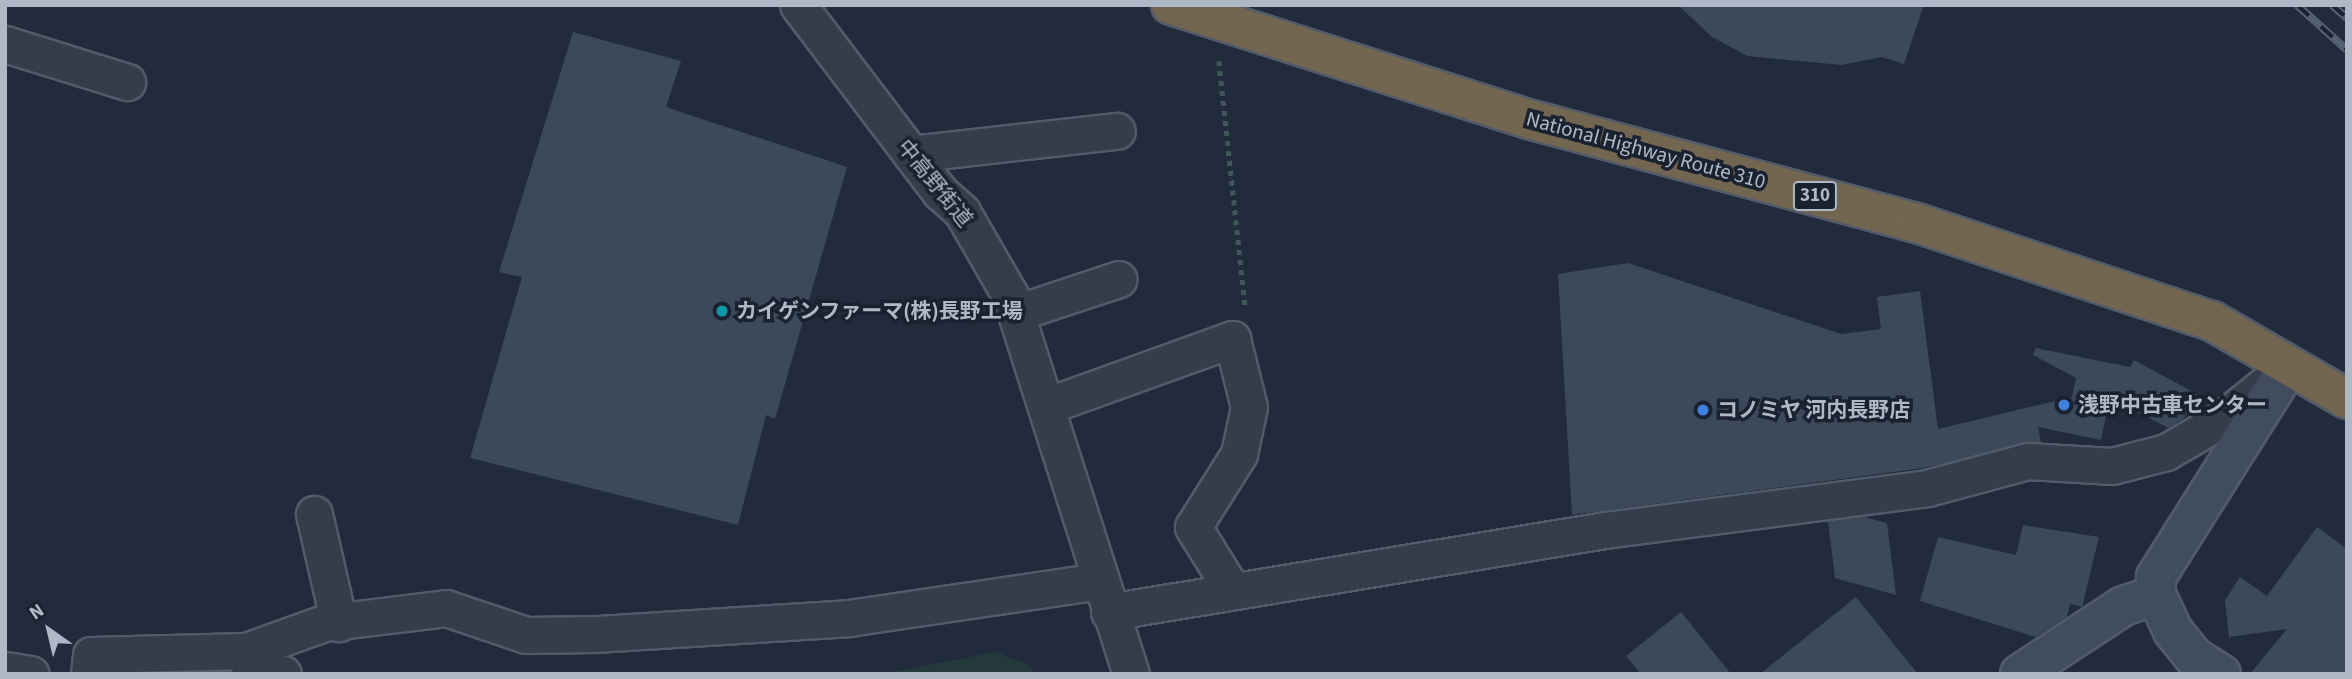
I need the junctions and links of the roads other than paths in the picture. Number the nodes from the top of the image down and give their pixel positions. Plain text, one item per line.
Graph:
1 (798, 5) edge
2 (1171, 5) edge
3 (5, 44) edge
4 (127, 82) dead end
5 (1117, 131) dead end
6 (911, 154) junction
7 (1119, 279) dead end
8 (1016, 313) junction
9 (2289, 366) junction
10 (2347, 399) edge
11 (1049, 405) junction
12 (314, 514) dead end
13 (1231, 590) junction
14 (2156, 595) junction
15 (1104, 596) junction
16 (339, 623) junction
17 (5, 670) edge
18 (31, 674) edge
19 (89, 674) edge
20 (249, 674) edge
21 (283, 674) edge
22 (1131, 674) edge
23 (2020, 674) edge
24 (2221, 674) edge

1 - 6 street, 中高野街道
2 - 9 highway, National Highway Route 310 / 310
3 - 4 street
5 - 6 street
6 - 8 street, 中高野街道
7 - 8 street
8 - 11 street, 中高野街道
9 - 10 highway, National Highway Route 310 / 310
9 - 13 street
9 - 14 street
11 - 13 street
11 - 15 street, 中高野街道
12 - 16 street
13 - 15 street
14 - 23 street
14 - 24 street
15 - 16 street
15 - 22 street, 中高野街道
16 - 19 street
17 - 18 street
20 - 21 street

